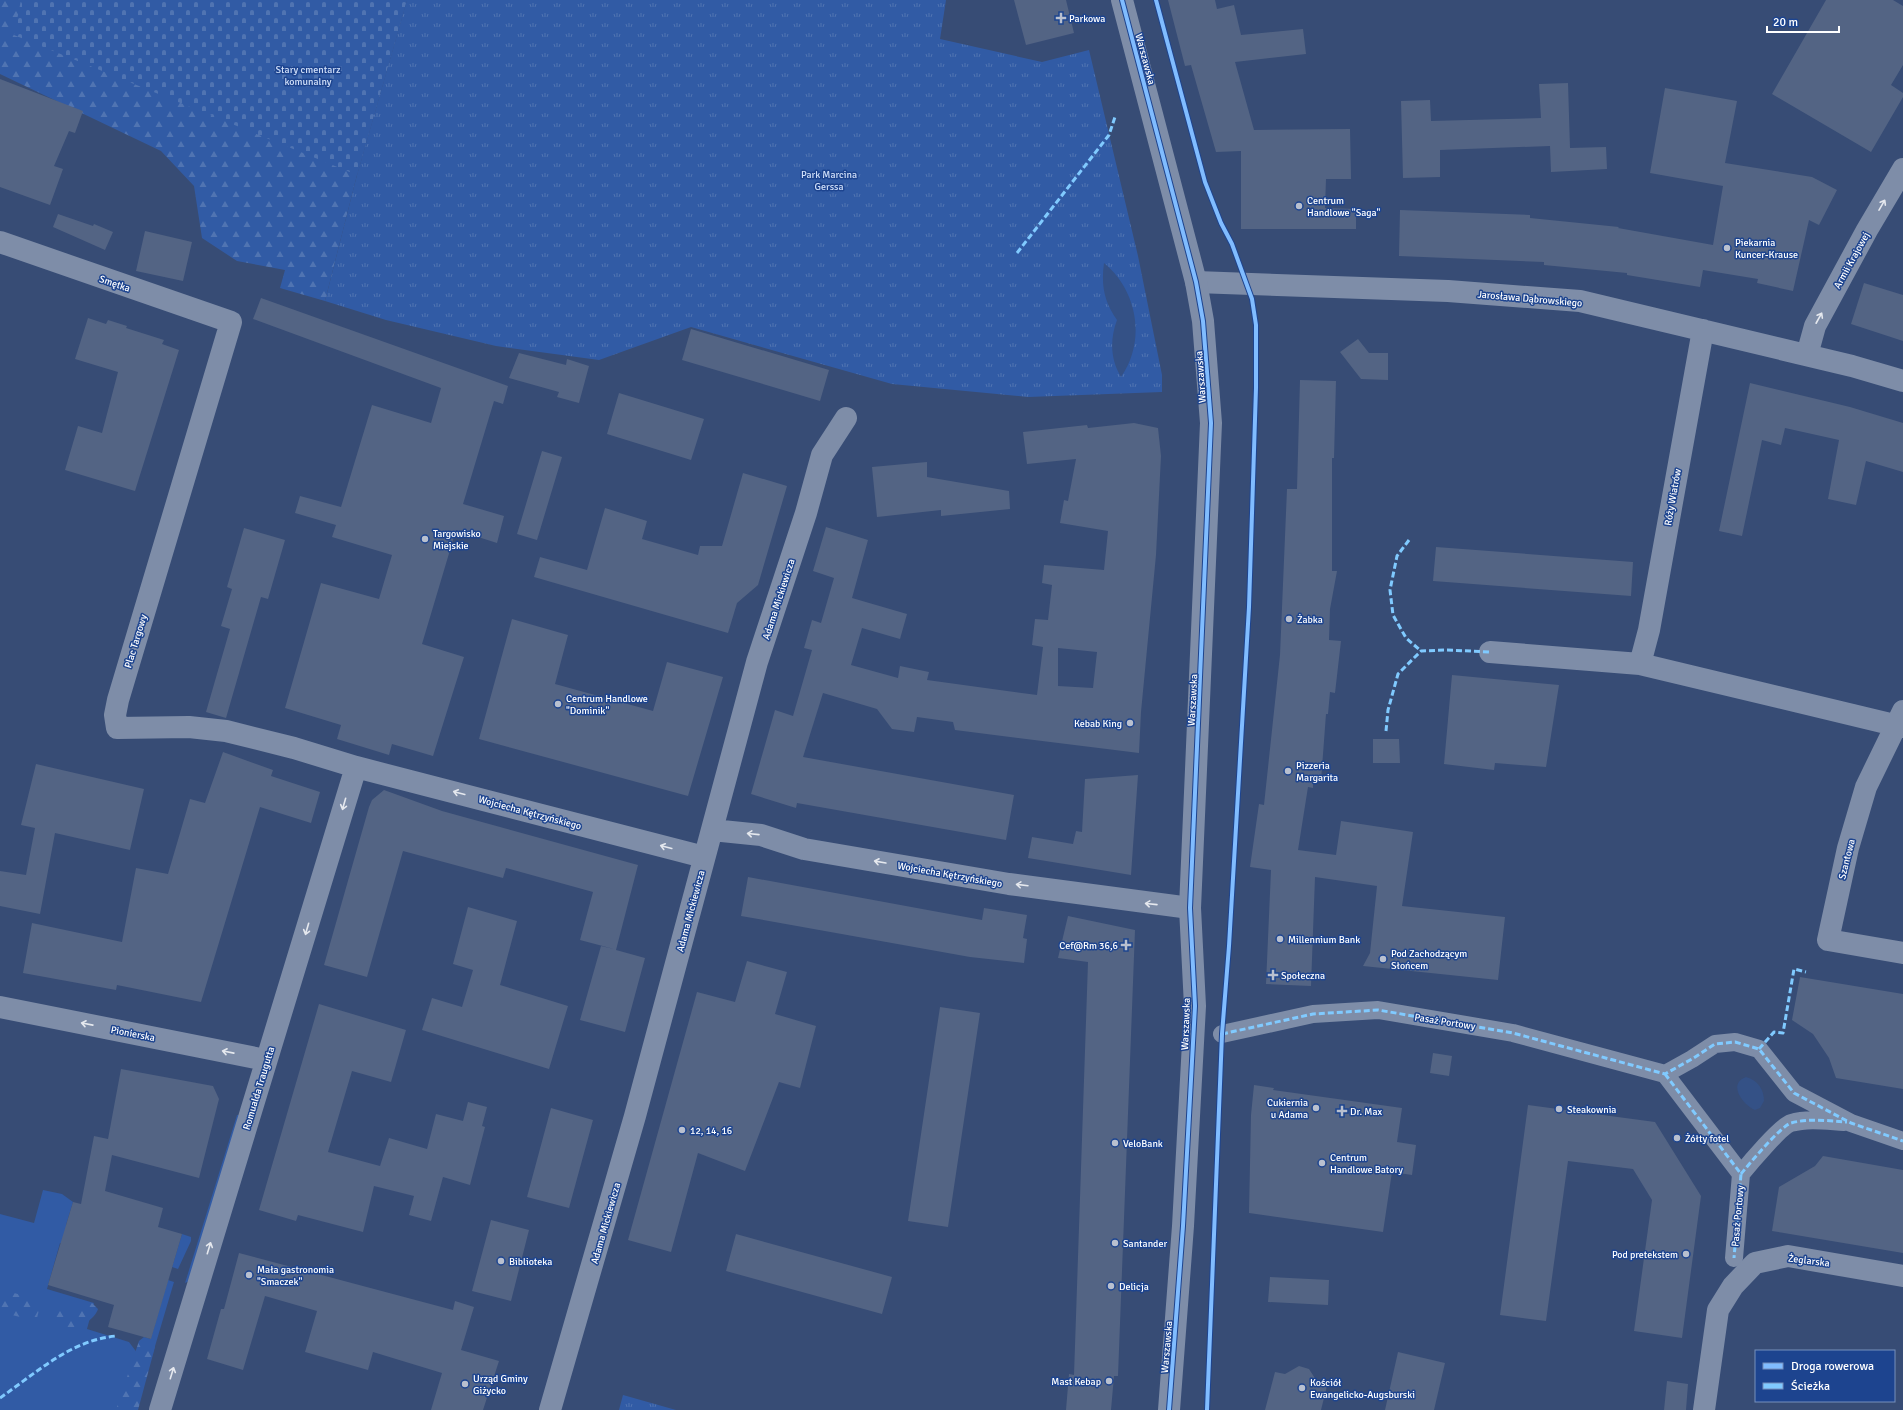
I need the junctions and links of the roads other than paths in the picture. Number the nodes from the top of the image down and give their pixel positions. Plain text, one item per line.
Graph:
1 (1122, 0) edge
2 (1903, 169) edge
3 (0, 242) edge
4 (1196, 282) junction
5 (231, 322) joint
6 (1703, 330) junction
7 (1806, 355) junction
8 (1903, 381) edge
9 (846, 418) dead end
10 (1490, 652) dead end
11 (1640, 664) junction
12 (1900, 721) edge
13 (356, 767) junction
14 (712, 830) junction
15 (704, 857) junction
16 (1190, 908) junction
17 (1903, 953) edge
18 (0, 1007) edge
19 (1222, 1034) dead end
20 (266, 1060) junction
21 (1665, 1074) junction
22 (1851, 1123) junction
23 (1903, 1141) edge
24 (1741, 1174) junction
25 (1734, 1258) dead end
26 (1903, 1276) edge
27 (160, 1410) edge
28 (550, 1410) edge
29 (1169, 1410) edge
30 (1704, 1410) edge

1 - 4 street, Warszawska
7 -> 2 street, Armii Krajowej
3 - 5 street, Smętka
4 - 6 street, Jarosława Dąbrowskiego
4 - 16 street, Warszawska
5 - 13 street, Plac Targowy
6 - 7 street, Jarosława Dąbrowskiego
6 - 11 street, Róży Wiatrów
7 - 8 street, Jarosława Dąbrowskiego
9 - 14 street, Adama Mickiewicza
10 - 11 street
11 - 12 street
12 - 17 street, Szantowa
15 -> 13 street, Wojciecha Kętrzyńskiego
13 -> 20 street, Romualda Traugutta
14 - 15 street, Adama Mickiewicza
16 -> 14 street, Wojciecha Kętrzyńskiego
15 - 28 street, Adama Mickiewicza
16 - 29 street, Warszawska
20 -> 18 street, Pionierska
19 - 21 street, Pasaż Portowy
27 -> 20 street, Romualda Traugutta
21 - 22 street, Pasaż Portowy
21 - 24 street, Pasaż Portowy
22 - 23 street, Pasaż Portowy
22 - 24 street, Pasaż Portowy
24 - 25 street, Pasaż Portowy
26 - 30 street, Żeglarska

